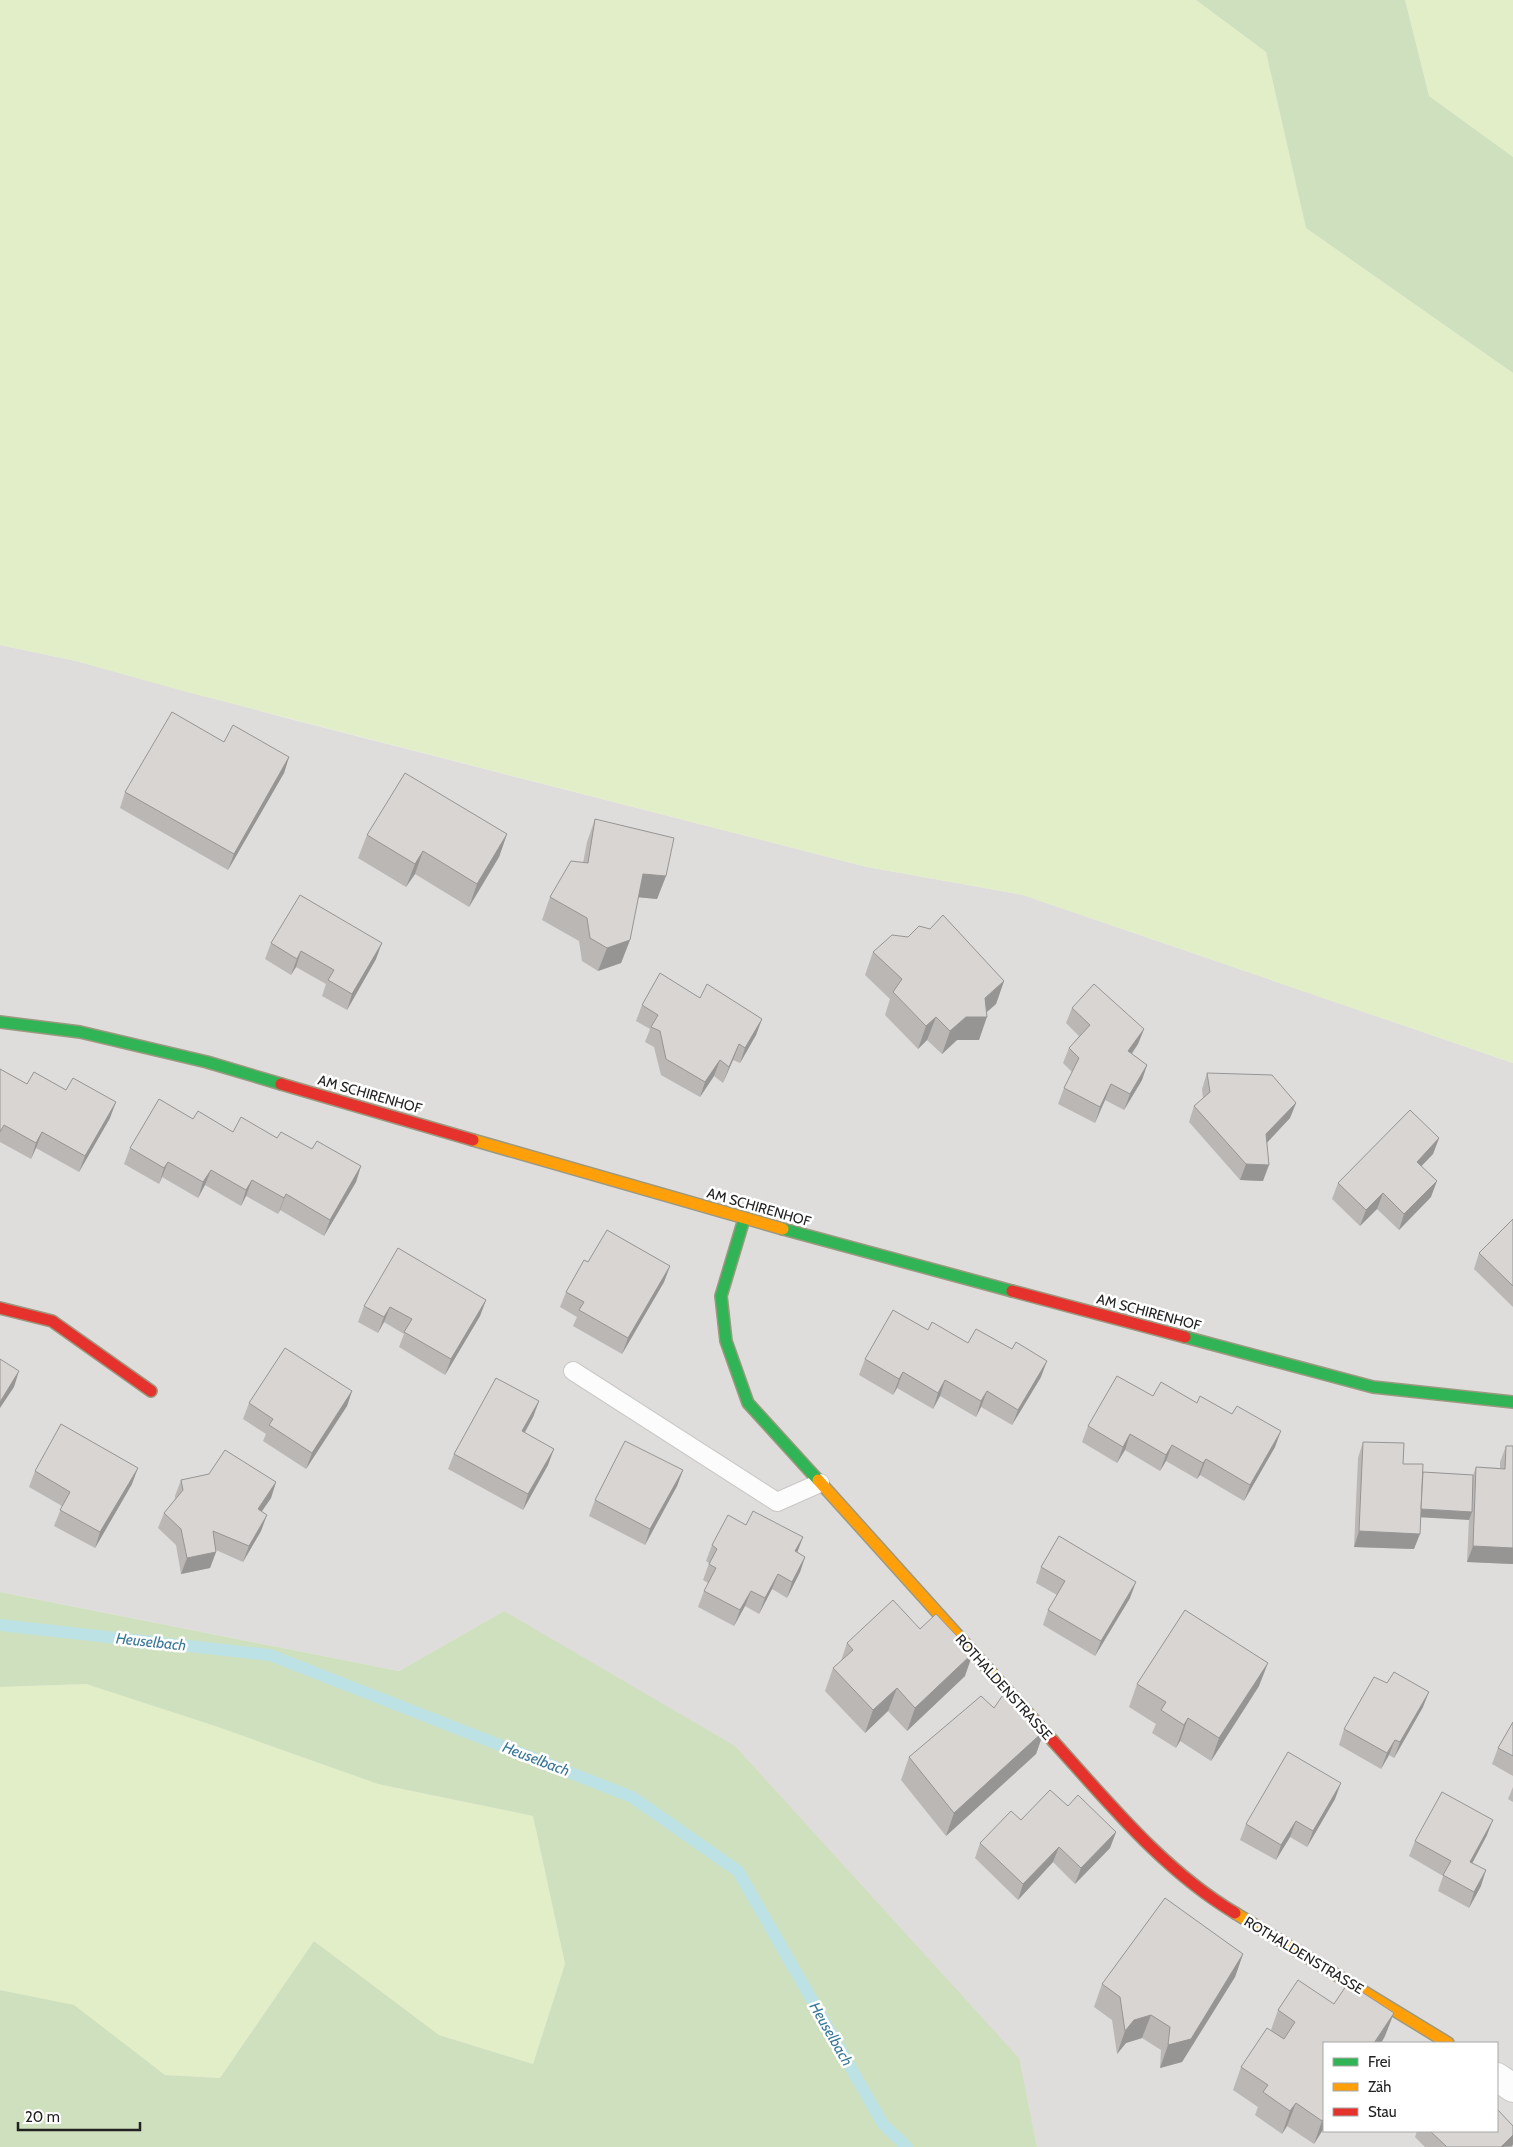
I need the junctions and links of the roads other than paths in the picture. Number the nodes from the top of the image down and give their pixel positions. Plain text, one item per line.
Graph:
1 (0, 1022) edge
2 (744, 1219) junction
3 (0, 1308) edge
4 (573, 1371) dead end
5 (151, 1392) dead end
6 (1513, 1402) edge
7 (820, 1483) junction
8 (1446, 2042) edge
9 (1498, 2078) edge
10 (1513, 2088) edge

1 - 2 street, AM SCHIRENHOF
2 - 6 street, AM SCHIRENHOF
2 - 7 street, ROTHALDENSTRASSE
3 - 5 street
4 - 7 lane
7 - 8 street, ROTHALDENSTRASSE
9 - 10 street

